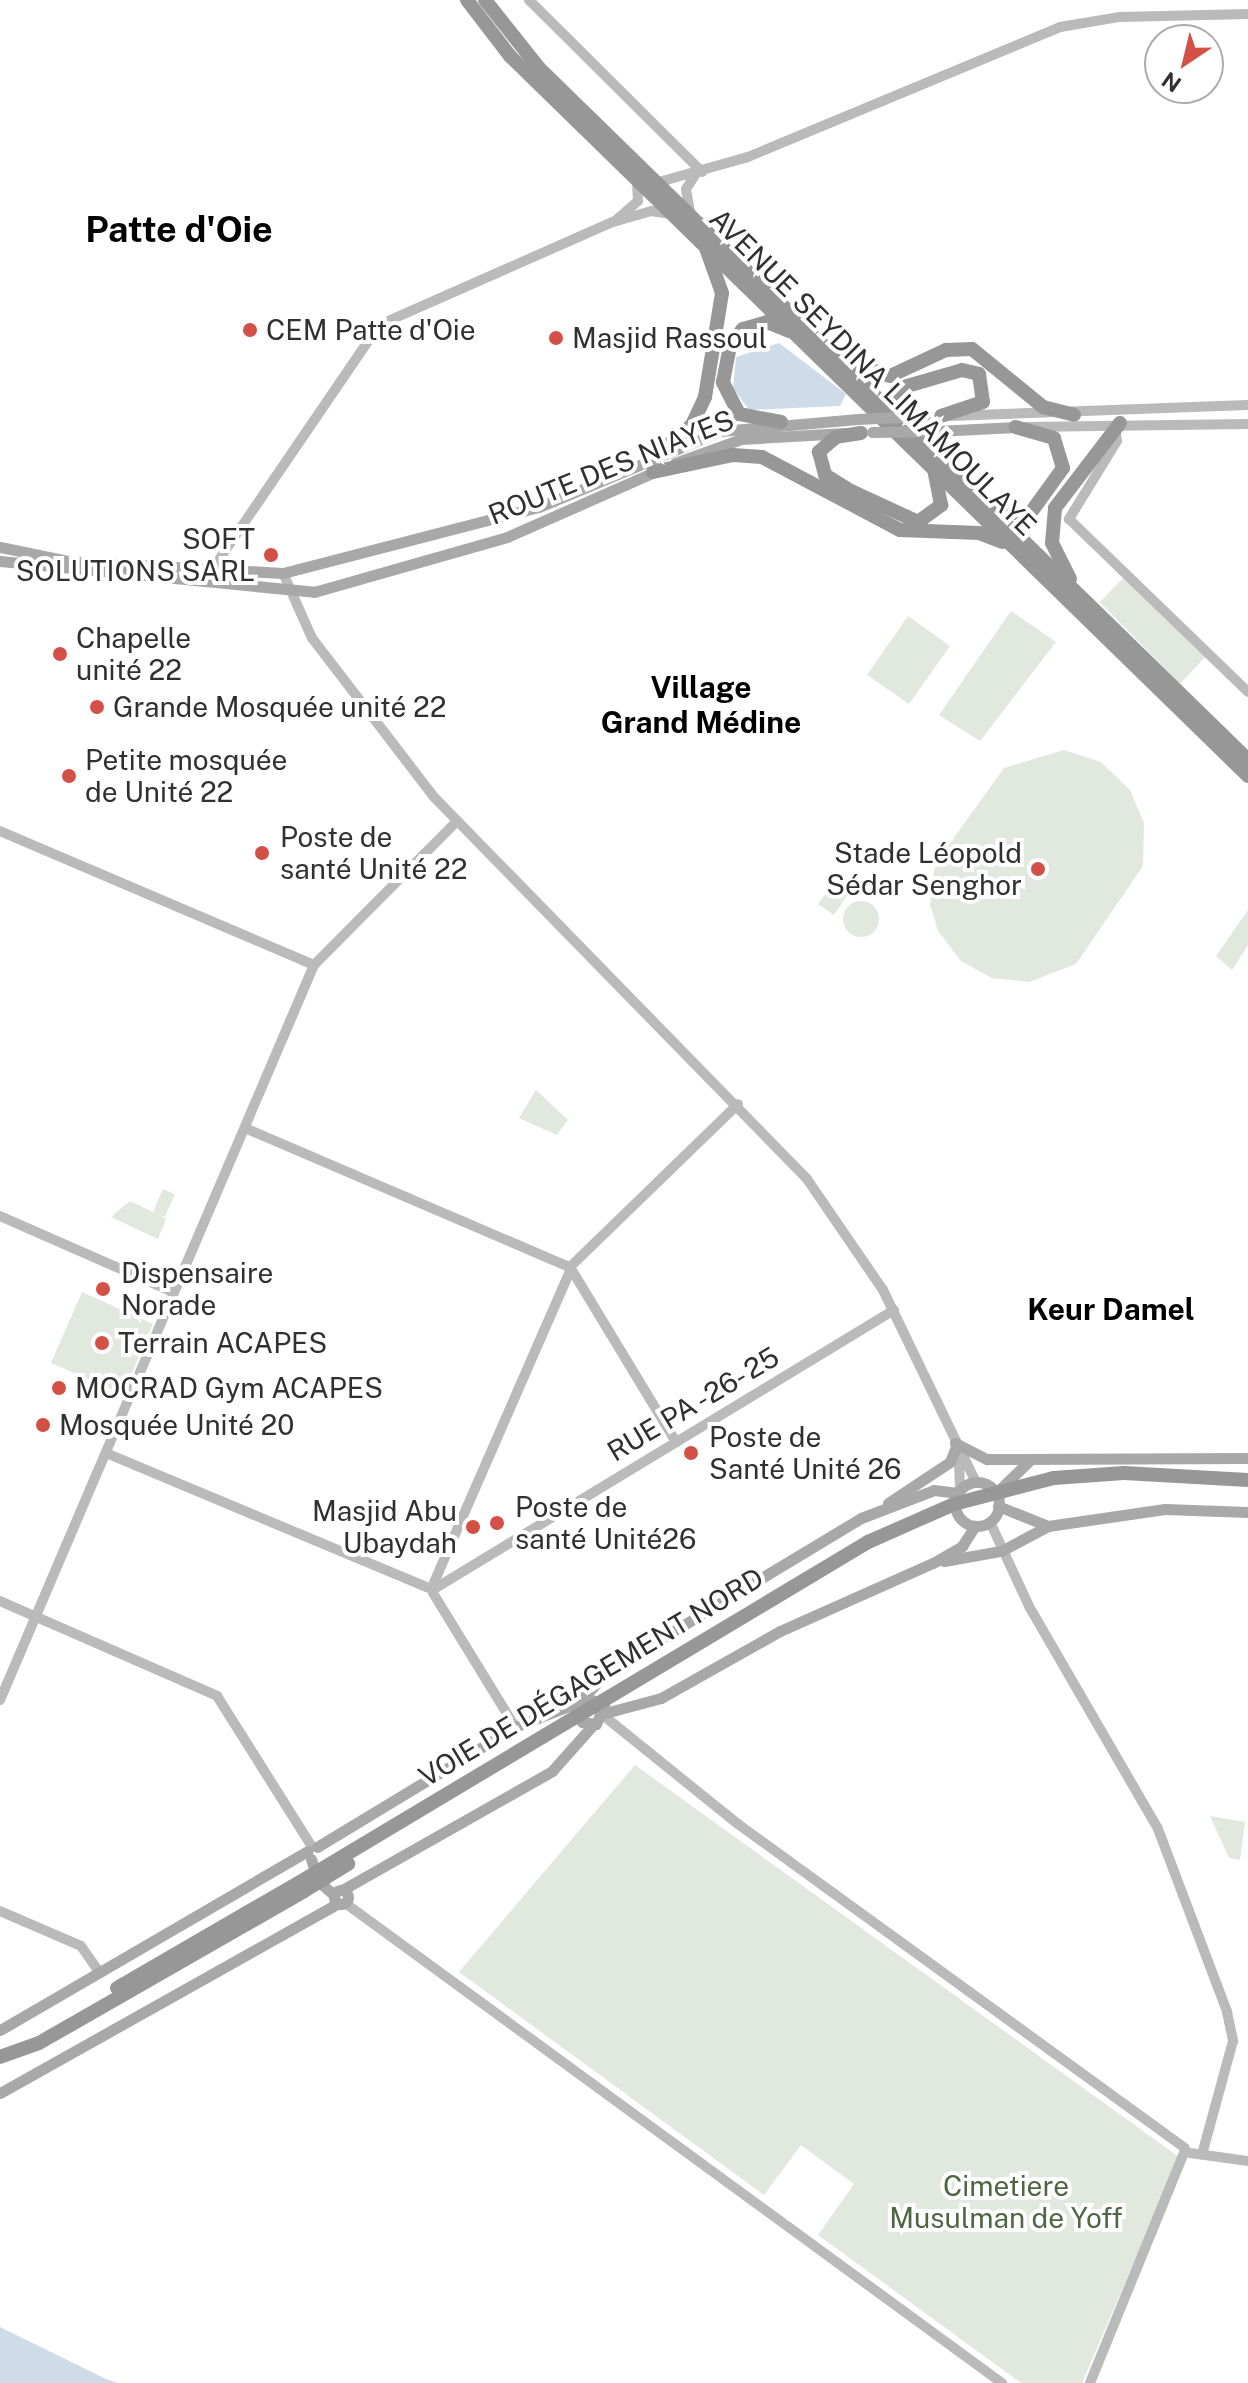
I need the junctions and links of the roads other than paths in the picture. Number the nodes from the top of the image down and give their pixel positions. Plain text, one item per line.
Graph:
1 (467, 0) edge
2 (485, 0) edge
3 (529, 0) edge
4 (1248, 14) edge
5 (626, 164) junction
6 (698, 173) junction
7 (659, 182) junction
8 (688, 217) junction
9 (613, 222) junction
10 (698, 234) junction
11 (811, 348) junction
12 (835, 357) junction
13 (1248, 405) edge
14 (1074, 415) junction
15 (941, 416) junction
16 (781, 422) junction
17 (1248, 424) edge
18 (906, 426) junction
19 (1118, 426) junction
20 (1016, 427) junction
21 (863, 428) junction
22 (656, 455) junction
23 (931, 465) junction
24 (653, 472) junction
25 (988, 507) junction
26 (0, 547) edge
27 (1019, 554) junction
28 (0, 561) edge
29 (212, 570) junction
30 (283, 573) junction
31 (286, 590) junction
32 (1089, 605) junction
33 (1248, 692) edge
34 (1248, 760) edge
35 (1248, 776) edge
36 (456, 822) junction
37 (0, 831) edge
38 (314, 965) junction
39 (738, 1104) junction
40 (245, 1128) junction
41 (0, 1216) edge
42 (570, 1268) junction
43 (173, 1292) junction
44 (894, 1310) junction
45 (676, 1442) junction
46 (956, 1446) junction
47 (106, 1453) junction
48 (1248, 1458) edge
49 (1030, 1461) junction
50 (1016, 1469) junction
51 (1248, 1480) edge
52 (1055, 1482) junction
53 (981, 1483) junction
54 (1248, 1488) edge
55 (959, 1492) junction
56 (926, 1493) junction
57 (996, 1493) junction
58 (955, 1507) junction
59 (875, 1511) junction
60 (1248, 1512) edge
61 (961, 1519) junction
62 (987, 1520) junction
63 (1048, 1526) junction
64 (1000, 1549) junction
65 (951, 1553) junction
66 (933, 1563) junction
67 (432, 1589) junction
68 (0, 1601) edge
69 (36, 1616) junction
70 (604, 1675) junction
71 (0, 1700) edge
72 (580, 1704) junction
73 (623, 1712) junction
74 (598, 1715) junction
75 (515, 1727) junction
76 (616, 1729) junction
77 (315, 1852) junction
78 (302, 1887) junction
79 (341, 1899) junction
80 (0, 1911) edge
81 (100, 1973) junction
82 (0, 2030) edge
83 (0, 2050) edge
84 (0, 2057) edge
85 (0, 2093) edge
86 (1188, 2152) junction
87 (1248, 2161) edge
88 (1002, 2383) edge
89 (1090, 2383) edge

1 - 5 highway, AVENUE SEYDINA LIMAMOULAYE
2 - 7 highway, AVENUE SEYDINA LIMAMOULAYE
3 - 6 street
4 - 6 street
5 - 8 highway, AVENUE SEYDINA LIMAMOULAYE
5 - 9 street
6 - 7 street
6 - 8 street
7 - 8 highway, AVENUE SEYDINA LIMAMOULAYE
8 - 9 street
8 - 10 highway, AVENUE SEYDINA LIMAMOULAYE
8 - 12 highway, AVENUE SEYDINA LIMAMOULAYE
9 - 29 street
10 - 11 highway, AVENUE SEYDINA LIMAMOULAYE
10 - 22 highway
11 - 16 highway
11 - 23 highway, AVENUE SEYDINA LIMAMOULAYE
12 - 14 highway
12 - 18 highway, AVENUE SEYDINA LIMAMOULAYE
13 - 14 street, ROUTE DES NIAYES
14 - 15 street, ROUTE DES NIAYES
15 - 18 highway
15 - 21 main road, ROUTE DES NIAYES, bridge
16 - 21 main road, ROUTE DES NIAYES
16 - 22 main road, ROUTE DES NIAYES
17 - 19 street, ROUTE DES NIAYES
18 - 25 highway, AVENUE SEYDINA LIMAMOULAYE
19 - 20 street, ROUTE DES NIAYES
19 - 32 highway
19 - 33 street
20 - 21 main road, ROUTE DES NIAYES, bridge
20 - 25 highway
21 - 23 highway
21 - 24 main road, ROUTE DES NIAYES
22 - 30 main road, ROUTE DES NIAYES
23 - 27 highway, AVENUE SEYDINA LIMAMOULAYE
24 - 27 highway
24 - 31 main road, ROUTE DES NIAYES
25 - 32 highway, AVENUE SEYDINA LIMAMOULAYE
26 - 29 main road, ROUTE DES NIAYES
27 - 35 highway, AVENUE SEYDINA LIMAMOULAYE
28 - 31 main road, ROUTE DES NIAYES
29 - 30 main road, ROUTE DES NIAYES
30 - 31 street
31 - 36 street
32 - 34 highway, AVENUE SEYDINA LIMAMOULAYE
36 - 38 street
36 - 39 street
37 - 38 street
38 - 40 street
39 - 42 street
39 - 44 street
40 - 42 street
40 - 43 street
41 - 43 street
42 - 45 street
42 - 67 street
43 - 47 street
44 - 45 street, RUE PA -26- 25
44 - 46 street
45 - 67 street, RUE PA -26- 25
46 - 49 main road
46 - 53 street
46 - 55 street
46 - 59 main road
47 - 67 street
47 - 69 street
48 - 49 main road
49 - 50 main road
50 - 53 main road
50 - 57 main road
51 - 52 highway, VOIE DE DÉGAGEMENT NORD
52 - 54 highway, VOIE DE DÉGAGEMENT NORD
52 - 78 highway, VOIE DE DÉGAGEMENT NORD, bridge
53 - 55 main road
53 - 57 main road
55 - 56 main road
55 - 58 main road
56 - 58 main road
56 - 59 main road
57 - 62 main road
58 - 61 main road
59 - 70 main road
60 - 63 main road
61 - 62 main road
61 - 65 main road
62 - 63 main road
62 - 64 street
62 - 65 main road
63 - 64 main road
64 - 66 main road
64 - 86 street
65 - 66 main road
66 - 73 main road
67 - 75 street
68 - 69 street
69 - 71 street
69 - 77 street
70 - 72 main road
70 - 74 main road
72 - 74 main road
72 - 74 main road
72 - 75 main road
73 - 74 main road
73 - 76 main road
74 - 76 street
74 - 79 main road
75 - 77 main road
76 - 86 street
77 - 79 main road
77 - 81 main road
78 - 83 highway, VOIE DE DÉGAGEMENT NORD
78 - 84 highway, VOIE DE DÉGAGEMENT NORD
79 - 85 main road
79 - 88 street
80 - 81 street
81 - 82 main road
86 - 87 street
86 - 89 street

